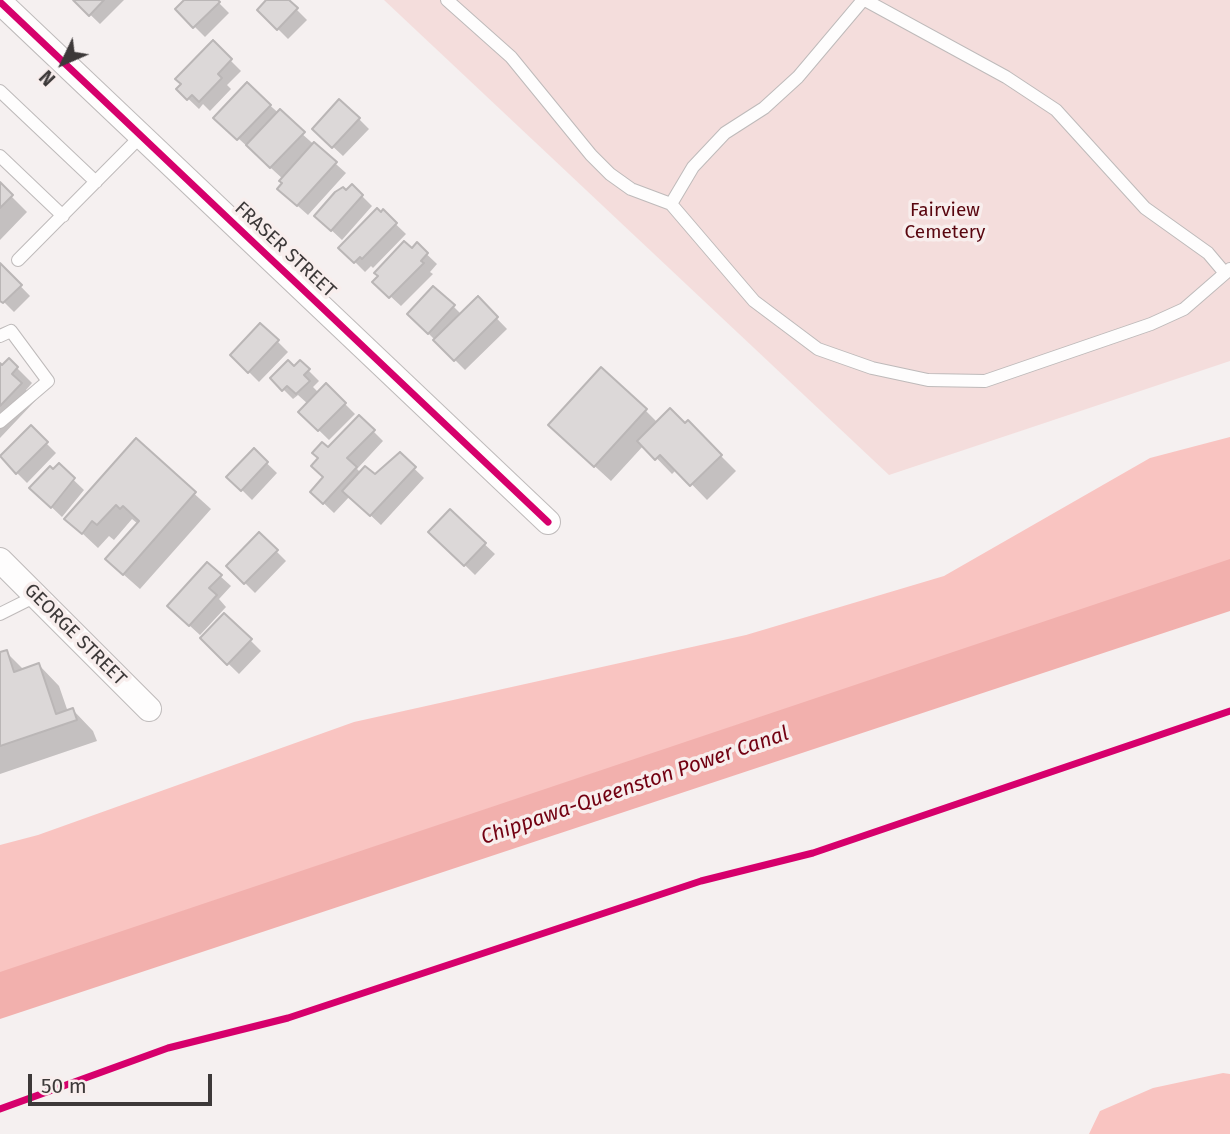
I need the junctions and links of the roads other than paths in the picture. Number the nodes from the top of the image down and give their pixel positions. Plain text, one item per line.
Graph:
1 (447, 0) edge
2 (864, 0) edge
3 (0, 2) edge
4 (0, 91) edge
5 (141, 136) junction
6 (0, 156) edge
7 (96, 183) junction
8 (671, 204) junction
9 (63, 216) junction
10 (18, 260) dead end
11 (1227, 270) edge
12 (0, 336) edge
13 (0, 422) edge
14 (548, 522) dead end
15 (0, 560) edge
16 (36, 596) junction
17 (0, 614) edge
18 (149, 709) dead end

1 - 8 lane
2 - 8 lane
2 - 11 lane
3 - 5 street, FRASER STREET
4 - 7 lane
5 - 7 lane
5 - 14 street, FRASER STREET
6 - 9 lane
7 - 9 lane
8 - 11 lane
9 - 10 lane
12 - 13 lane
15 - 16 street, GEORGE STREET
16 - 17 lane
16 - 18 street, GEORGE STREET

